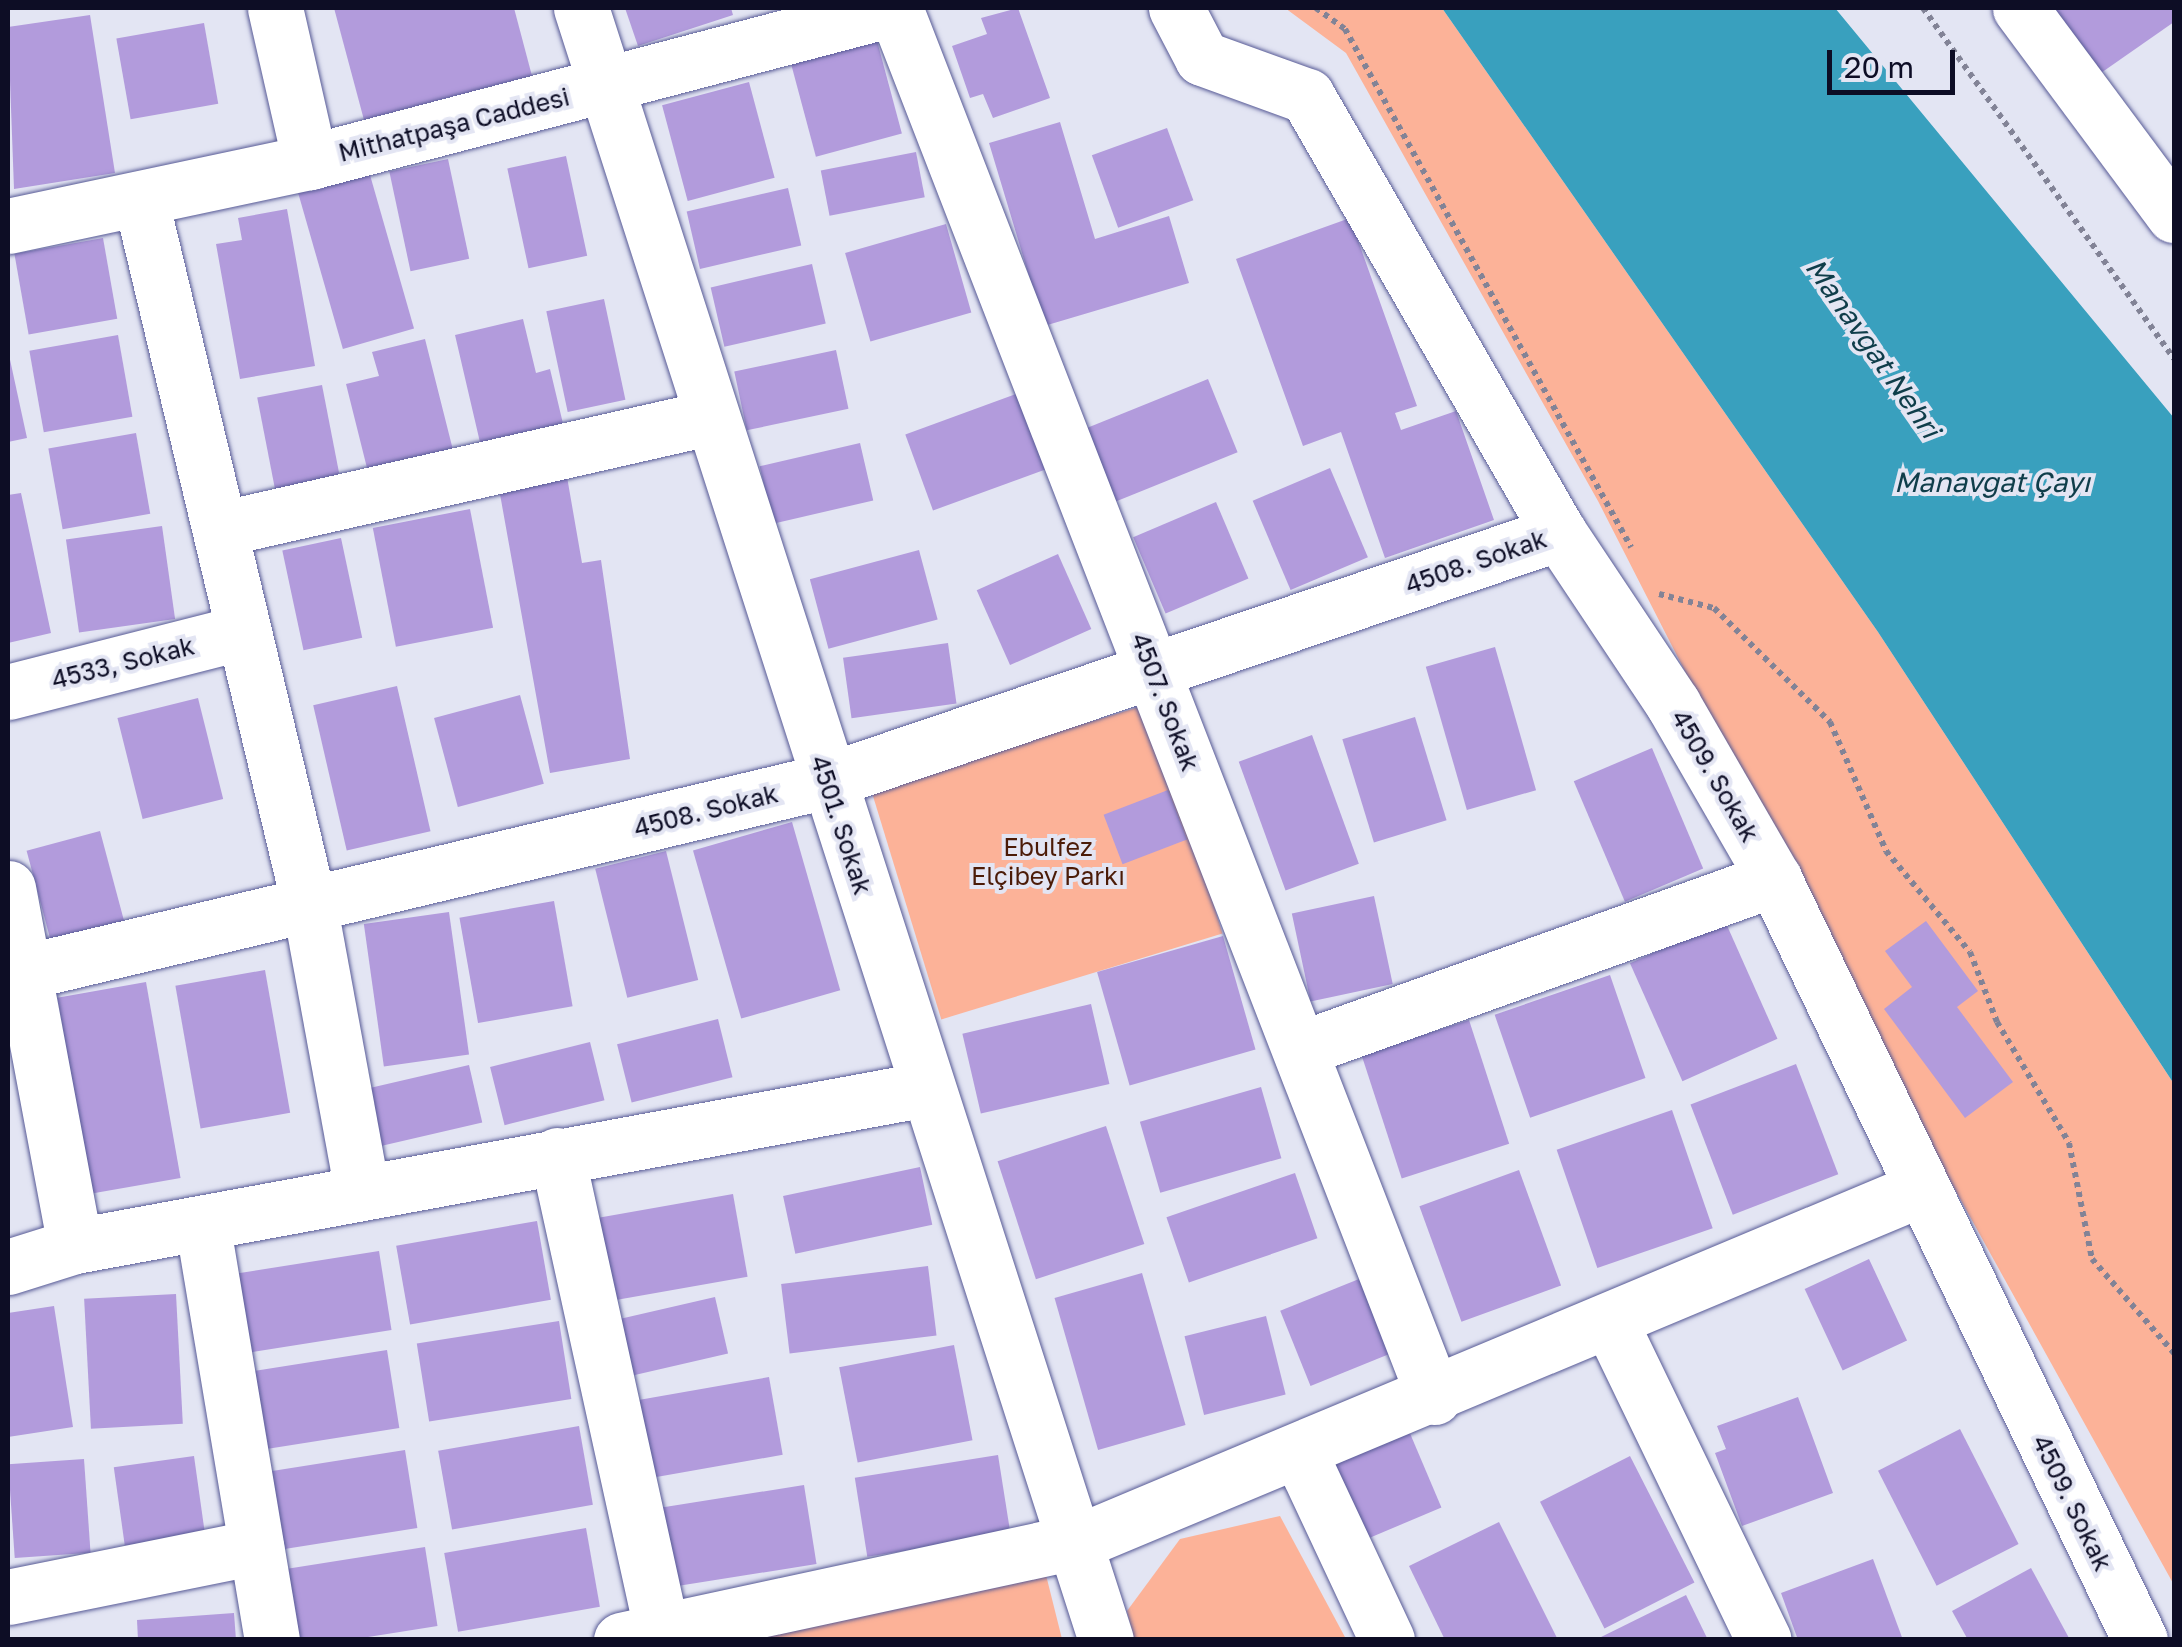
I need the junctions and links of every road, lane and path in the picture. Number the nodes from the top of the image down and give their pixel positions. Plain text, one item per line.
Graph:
1 (275, 8) edge
2 (581, 8) edge
3 (895, 8) edge
4 (1176, 8) edge
5 (1923, 8) edge
6 (2020, 8) edge
7 (606, 86) junction
8 (310, 162) junction
9 (140, 201) junction
10 (2171, 204) edge
11 (8, 226) edge
12 (2174, 358) edge
13 (711, 417) junction
14 (224, 528) junction
15 (1559, 533) junction
16 (1658, 594) dead end
17 (239, 634) junction
18 (1155, 674) junction
19 (8, 692) edge
20 (826, 781) junction
21 (1774, 880) junction
22 (8, 888) edge
23 (310, 908) junction
24 (17, 975) edge
25 (1300, 1049) junction
26 (926, 1089) junction
27 (557, 1155) junction
28 (1916, 1191) junction
29 (362, 1192) junction
30 (203, 1228) junction
31 (76, 1246) junction
32 (8, 1267) edge
33 (1610, 1322) junction
34 (2174, 1353) edge
35 (1434, 1397) junction
36 (1300, 1454) junction
37 (1080, 1541) junction
38 (256, 1547) junction
39 (8, 1597) edge
40 (641, 1635) edge
41 (272, 1640) edge
42 (1106, 1640) edge
43 (1387, 1640) edge
44 (1764, 1640) edge
45 (2140, 1640) edge

1 - 8 street
2 - 7 street, 4501. Sokak
3 - 7 street, Mithatpaşa Caddesi
3 - 18 street, 4507. Sokak
4 - 15 street, 4509. Sokak
5 - 12 path
6 - 10 street
7 - 8 street, Mithatpaşa Caddesi
7 - 13 street, 4501. Sokak
8 - 9 street, Mithatpaşa Caddesi
9 - 11 street, Mithatpaşa Caddesi
9 - 14 street
13 - 14 street
13 - 20 street, 4501. Sokak
14 - 17 street
15 - 18 street, 4508. Sokak
15 - 21 street, 4509. Sokak
16 - 34 path
17 - 19 street, 4533, Sokak
17 - 23 street
18 - 20 street, 4508. Sokak
18 - 25 street, 4507. Sokak
20 - 23 street, 4508. Sokak
20 - 26 street, 4501. Sokak
21 - 25 street
21 - 28 street, 4509. Sokak
22 - 24 street
23 - 24 street, 4508. Sokak
23 - 29 street
24 - 31 street
25 - 35 street, 4507. Sokak
26 - 27 street
26 - 37 street, 4501. Sokak
27 - 29 street
27 - 40 street
28 - 33 street
28 - 45 street, 4509. Sokak
29 - 30 street
30 - 31 street
30 - 38 street
31 - 32 street
33 - 35 street
33 - 44 street
35 - 36 street
36 - 37 street
36 - 43 street
37 - 40 street
37 - 42 street, 4501. Sokak
38 - 39 street
38 - 41 street

